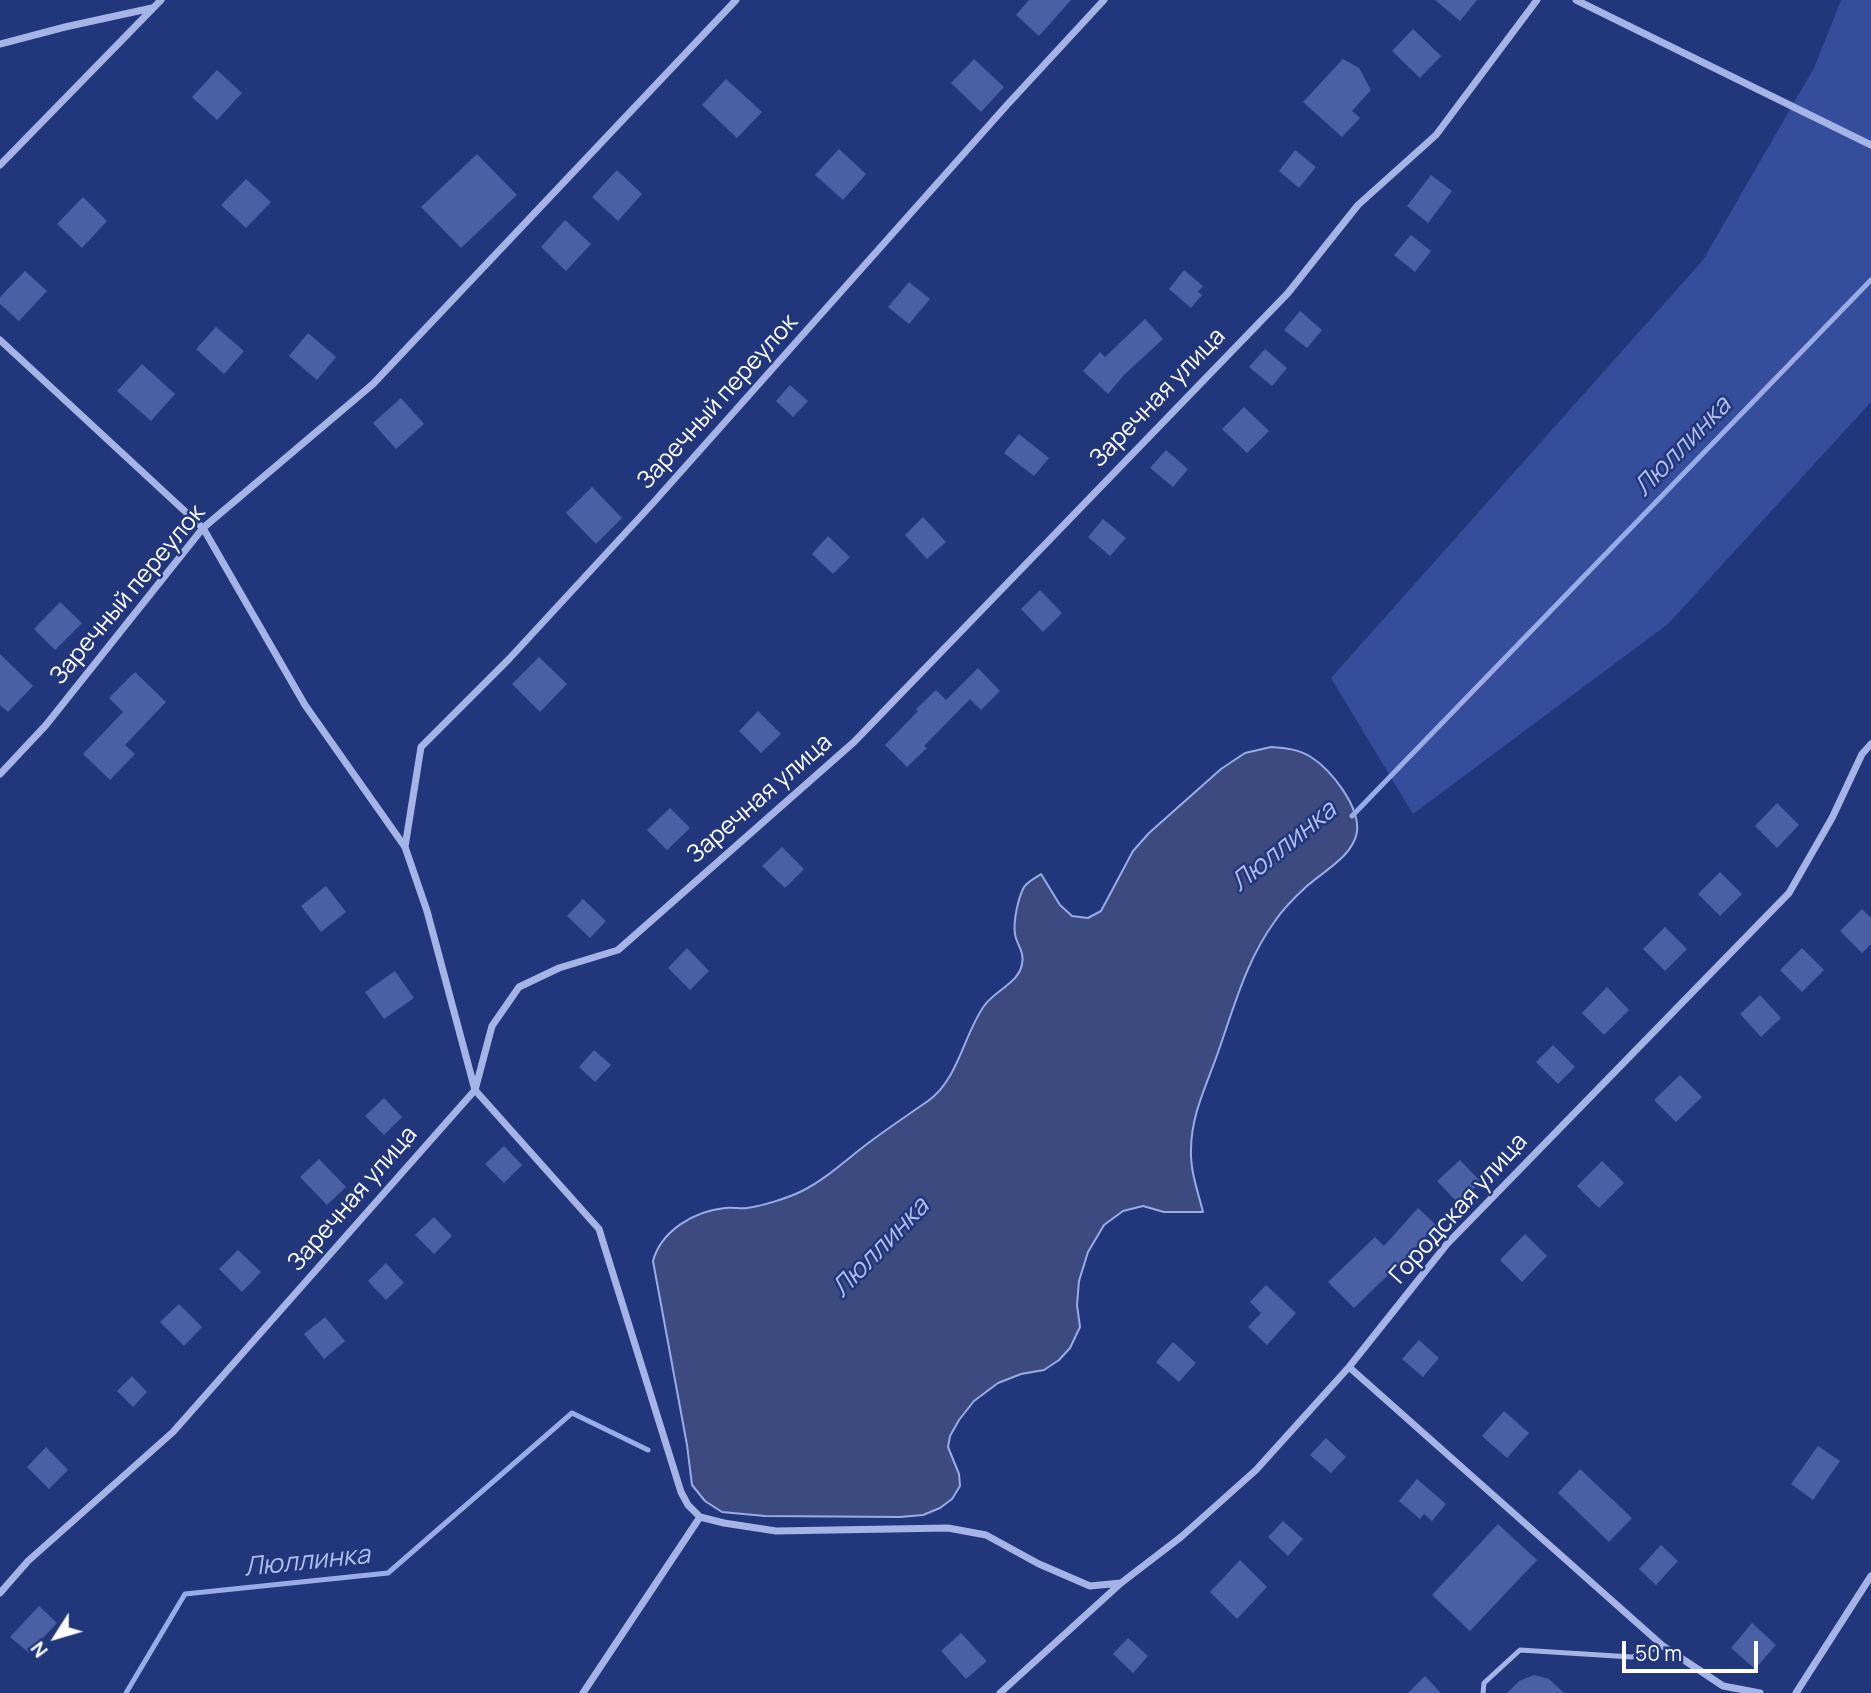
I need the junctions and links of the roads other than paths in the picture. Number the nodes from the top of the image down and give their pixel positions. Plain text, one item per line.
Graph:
1 (161, 0) edge
2 (736, 0) edge
3 (1104, 0) edge
4 (1537, 0) edge
5 (1576, 0) edge
6 (153, 8) junction
7 (0, 44) edge
8 (1871, 145) edge
9 (0, 165) edge
10 (0, 340) edge
11 (203, 528) junction
12 (1871, 744) edge
13 (0, 774) edge
14 (405, 847) junction
15 (475, 1090) junction
16 (1349, 1367) junction
17 (700, 1517) junction
18 (1871, 1576) edge
19 (1121, 1583) junction
20 (0, 1593) edge
21 (1663, 1646) junction
22 (583, 1693) edge
23 (1000, 1693) edge
24 (1483, 1693) edge
25 (1760, 1693) edge
26 (1796, 1693) edge

1 - 6 street
2 - 11 street, Заречный переулок
3 - 14 street, Заречный переулок
4 - 15 street, Заречная улица
5 - 8 street
6 - 7 street
6 - 9 street
10 - 11 street
11 - 13 street, Заречный переулок
11 - 14 street
12 - 16 street, Городская улица
14 - 15 street
15 - 17 street
15 - 20 street, Заречная улица
16 - 19 street, Городская улица
16 - 21 street
17 - 19 street
17 - 22 street
18 - 26 street
19 - 23 street, Городская улица
21 - 24 lane
21 - 25 street

